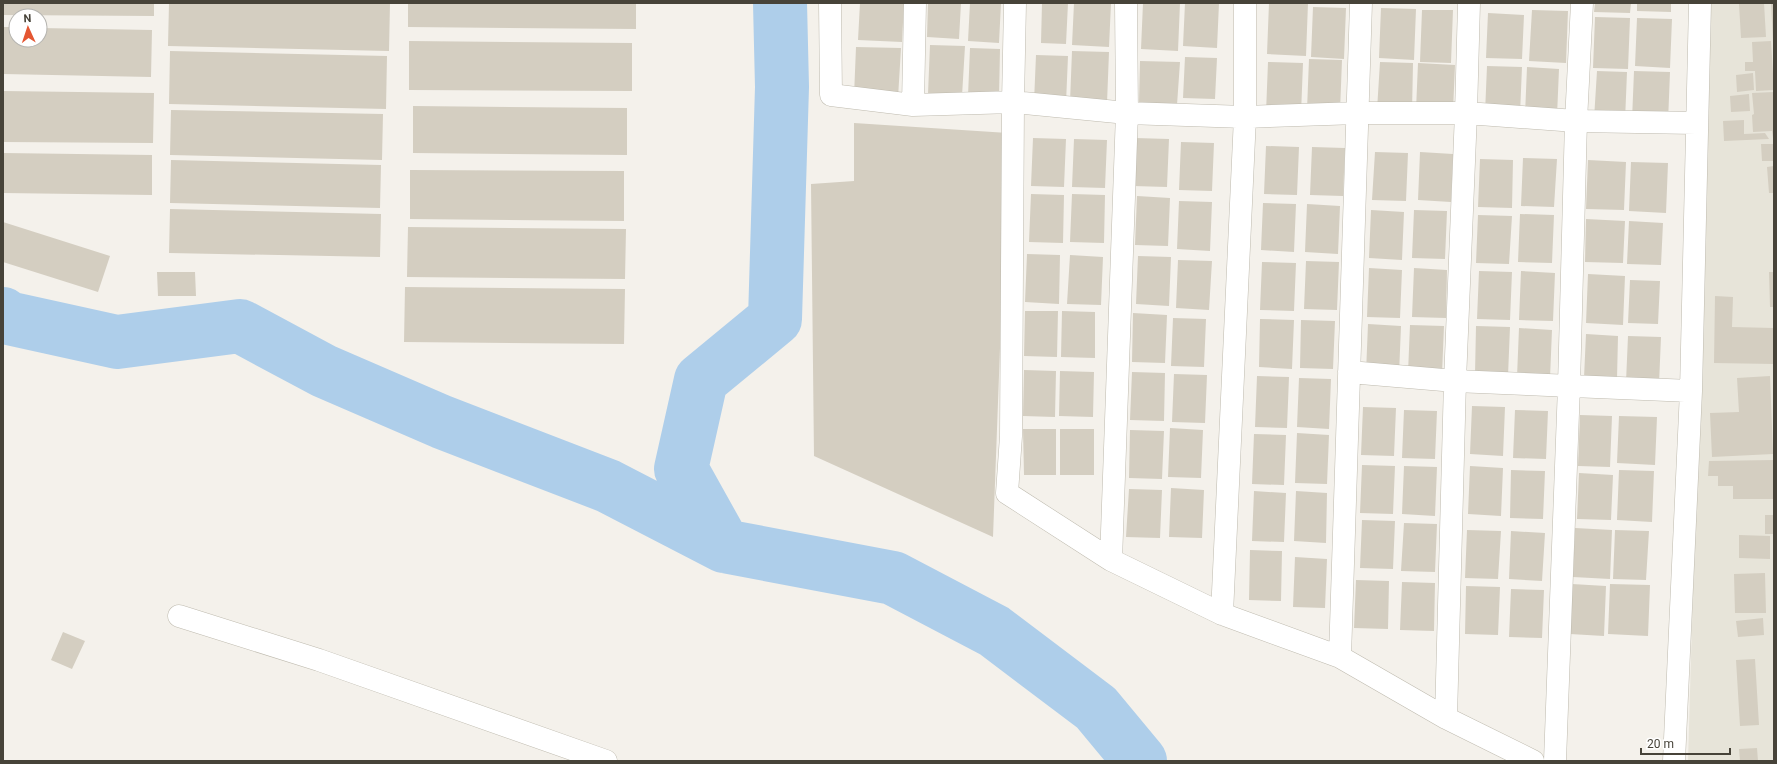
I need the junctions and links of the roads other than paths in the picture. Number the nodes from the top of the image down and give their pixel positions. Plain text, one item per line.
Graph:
1 (830, 3) edge
2 (915, 3) edge
3 (1016, 3) edge
4 (1126, 3) edge
5 (1245, 3) edge
6 (1361, 3) edge
7 (1469, 3) edge
8 (1582, 3) edge
9 (1700, 3) edge
10 (1013, 102) junction
11 (913, 105) junction
12 (1127, 113) junction
13 (1357, 113) junction
14 (1466, 113) junction
15 (1245, 117) junction
16 (1576, 121) junction
17 (1696, 124) junction
18 (1349, 372) junction
19 (1455, 381) junction
20 (1569, 386) junction
21 (1691, 391) junction
22 (1111, 560) junction
23 (1222, 614) junction
24 (179, 616) dead end
25 (1340, 657) junction
26 (1446, 718) junction
27 (606, 761) edge
28 (1533, 761) edge
29 (1555, 761) edge
30 (1674, 761) edge

1 - 11 street
2 - 11 street
3 - 10 street
4 - 12 street
5 - 15 street
6 - 13 street
7 - 14 street
8 - 16 street
9 - 17 street
10 - 11 street
10 - 12 street
10 - 22 street
12 - 15 street
12 - 22 street
13 - 14 street
13 - 15 street
13 - 18 street
14 - 16 street
14 - 19 street
15 - 23 street
16 - 17 street
16 - 20 street
17 - 21 street
18 - 19 street
18 - 25 street
19 - 20 street
19 - 26 street
20 - 21 street
20 - 29 street
21 - 30 street
22 - 23 street
23 - 25 street
24 - 27 street
25 - 26 street
26 - 28 street

